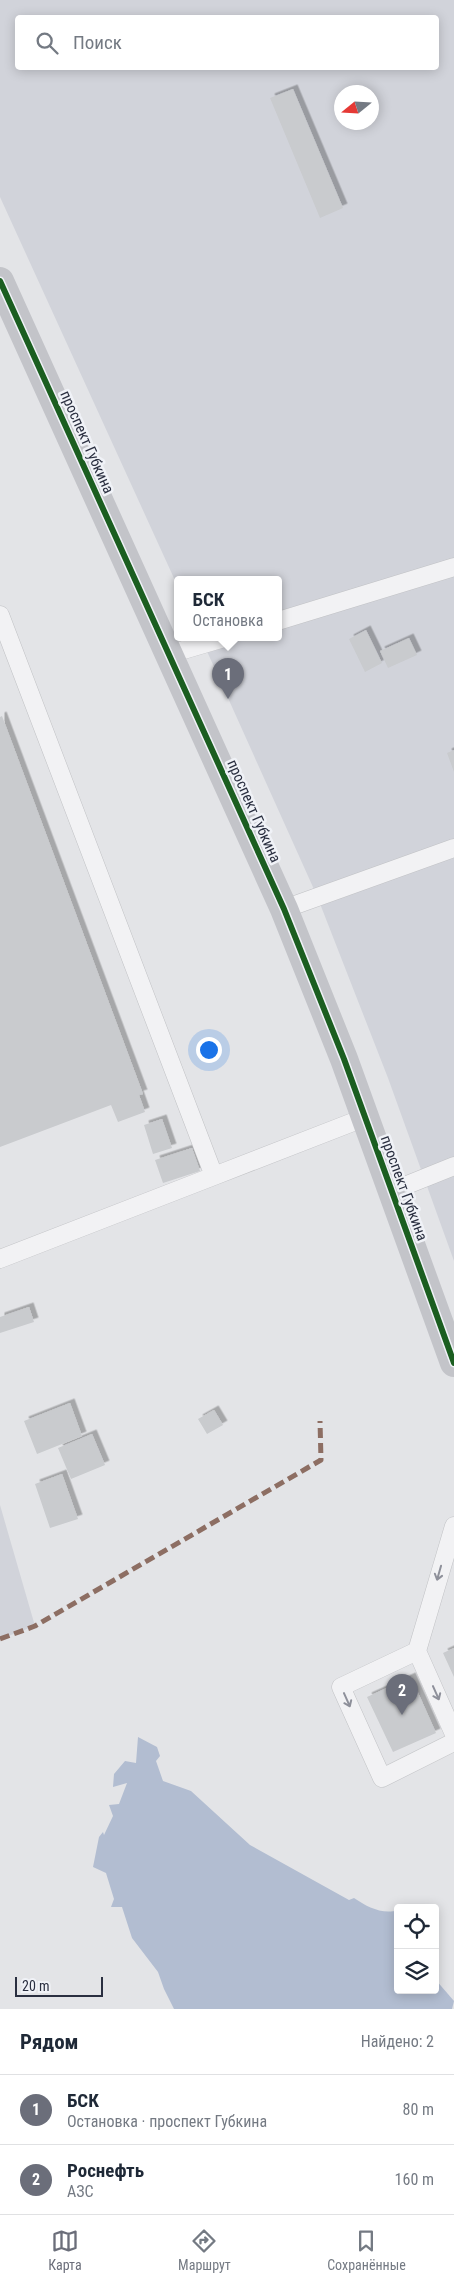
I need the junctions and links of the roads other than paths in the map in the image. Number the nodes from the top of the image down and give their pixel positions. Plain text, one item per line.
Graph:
1 (0, 281) edge
2 (454, 567) edge
3 (0, 615) edge
4 (282, 620) edge
5 (214, 641) edge
6 (170, 654) junction
7 (454, 848) edge
8 (284, 909) junction
9 (366, 1117) junction
10 (454, 1166) edge
11 (214, 1176) junction
12 (392, 1192) junction
13 (0, 1259) edge
14 (448, 1331) edge
15 (454, 1363) edge
16 (453, 1537) edge
17 (418, 1651) junction
18 (454, 1734) edge
19 (454, 1742) edge

1 - 6 street, проспект Губкина
2 - 4 lane
3 - 11 lane
5 - 6 lane
6 - 8 street, проспект Губкина
7 - 8 lane
8 - 9 street, проспект Губкина
9 - 11 lane
9 - 12 street, проспект Губкина
10 - 12 lane
11 - 13 lane
12 - 14 street, проспект Губкина
14 - 15 street, проспект Губкина
16 -> 17 lane
17 -> 18 lane
17 -> 19 lane

